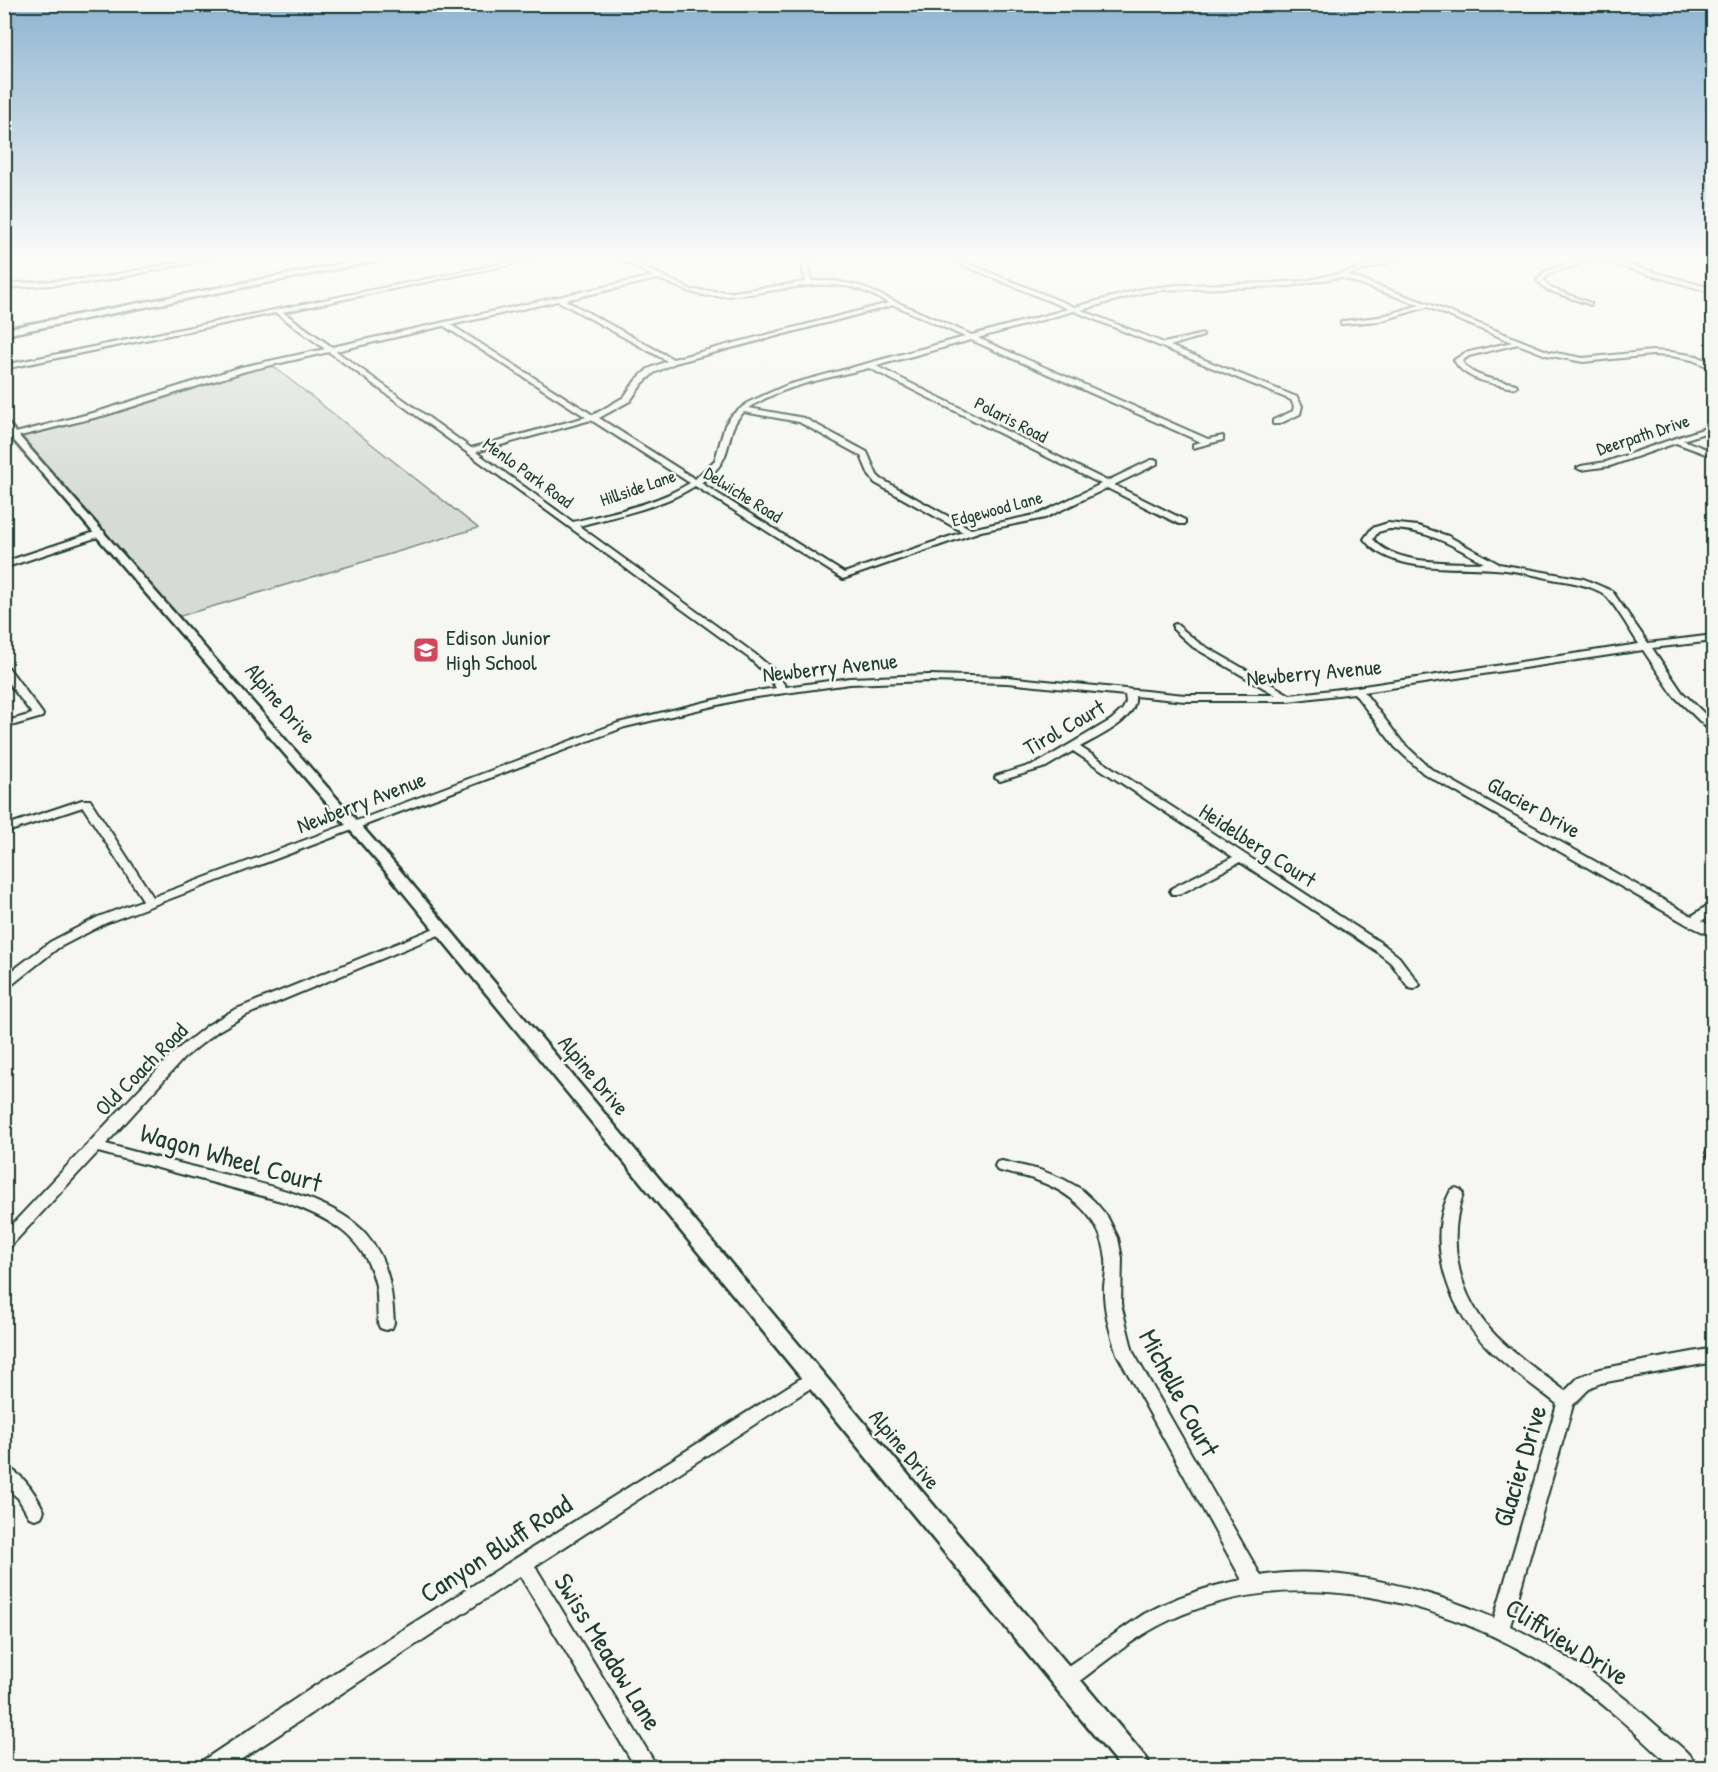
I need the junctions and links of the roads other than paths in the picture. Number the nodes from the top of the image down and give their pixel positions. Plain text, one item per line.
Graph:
1 (137, 340) edge
2 (316, 340) edge
3 (376, 340) edge
4 (470, 340) edge
5 (633, 340) edge
6 (754, 340) edge
7 (962, 340) edge
8 (978, 340) edge
9 (1152, 340) edge
10 (1184, 340) edge
11 (1508, 340) edge
12 (1516, 343) junction
13 (1165, 345) junction
14 (330, 350) junction
15 (672, 361) junction
16 (869, 365) junction
17 (4, 367) edge
18 (1713, 367) edge
19 (1513, 386) dead end
20 (743, 409) junction
21 (593, 418) junction
22 (4, 422) edge
23 (1276, 422) dead end
24 (1713, 427) edge
25 (16, 436) junction
26 (4, 438) edge
27 (1220, 438) dead end
28 (1675, 440) junction
29 (1208, 442) junction
30 (1196, 446) dead end
31 (469, 451) junction
32 (1713, 455) edge
33 (1154, 462) dead end
34 (1581, 468) dead end
35 (695, 482) junction
36 (1107, 485) junction
37 (1182, 522) dead end
38 (572, 525) junction
39 (970, 532) junction
40 (100, 533) junction
41 (4, 565) edge
42 (1496, 566) junction
43 (843, 576) joint
44 (1176, 627) dead end
45 (1713, 638) edge
46 (1646, 646) junction
47 (4, 669) edge
48 (782, 689) junction
49 (1357, 690) junction
50 (1130, 693) junction
51 (1288, 698) junction
52 (4, 725) edge
53 (1713, 729) edge
54 (1073, 747) junction
55 (1000, 778) dead end
56 (354, 825) junction
57 (4, 830) edge
58 (1241, 857) junction
59 (1176, 891) dead end
60 (150, 901) junction
61 (1713, 905) edge
62 (1692, 922) junction
63 (442, 929) junction
64 (1713, 933) edge
65 (4, 984) edge
66 (1414, 985) dead end
67 (95, 1146) junction
68 (1002, 1166) dead end
69 (1456, 1194) dead end
70 (4, 1244) edge
71 (386, 1323) dead end
72 (1713, 1355) edge
73 (814, 1377) junction
74 (1566, 1401) junction
75 (4, 1474) edge
76 (35, 1511) dead end
77 (523, 1564) junction
78 (1256, 1586) junction
79 (1500, 1629) junction
80 (1066, 1679) junction
81 (208, 1767) edge
82 (648, 1767) edge
83 (1138, 1767) edge
84 (1688, 1767) edge

1 - 17 street
2 - 14 street, Menlo Park Road
3 - 14 street
4 - 21 street, Delwiche Road
5 - 15 street
6 - 15 street
7 - 16 street, Hillside Lane
8 - 29 street
9 - 13 street
10 - 13 street
11 - 12 street
12 - 18 street
12 - 19 street
13 - 23 street
14 - 25 street
14 - 31 street, Menlo Park Road
15 - 21 street
16 - 20 street, Hillside Lane
16 - 36 street, Polaris Road
20 - 35 street, Hillside Lane
20 - 39 street
21 - 31 street
21 - 35 street, Delwiche Road
22 - 25 street, Alpine Drive
24 - 28 street, Deerpath Drive
25 - 26 street
25 - 40 street, Alpine Drive
27 - 29 street
28 - 32 street
28 - 34 street, Deerpath Drive
29 - 30 street
31 - 38 street, Menlo Park Road
33 - 36 street, Edgewood Lane
35 - 38 street, Hillside Lane
35 - 43 street, Delwiche Road
36 - 37 street, Polaris Road
36 - 39 street, Edgewood Lane
38 - 48 street, Menlo Park Road
39 - 43 street, Edgewood Lane
40 - 41 street
40 - 56 street, Alpine Drive
42 - 42 street
42 - 46 street
44 - 51 street
45 - 46 street, Newberry Avenue
46 - 49 street, Newberry Avenue
46 - 53 street
47 - 52 street
48 - 50 street, Newberry Avenue
48 - 56 street, Newberry Avenue
49 - 51 street, Newberry Avenue
49 - 62 street, Glacier Drive
50 - 51 street, Newberry Avenue
50 - 54 street, Tirol Court
54 - 55 street, Tirol Court
54 - 58 street, Heidelberg Court
56 - 60 street, Newberry Avenue
56 - 63 street, Alpine Drive
57 - 60 street
58 - 59 street
58 - 66 street, Heidelberg Court
60 - 65 street, Newberry Avenue
61 - 62 street
62 - 64 street, Glacier Drive
63 - 67 street, Old Coach Road
63 - 73 street, Alpine Drive
67 - 70 street, Old Coach Road
67 - 71 street, Wagon Wheel Court
68 - 78 street, Michelle Court
69 - 74 street
72 - 74 street, Glacier Drive
73 - 77 street, Canyon Bluff Road
73 - 80 street, Alpine Drive
74 - 79 street, Glacier Drive
75 - 76 street
77 - 81 street, Canyon Bluff Road
77 - 82 street, Swiss Meadow Lane
78 - 79 street, Cliffview Drive
78 - 80 street, Cliffview Drive
79 - 84 street, Cliffview Drive
80 - 83 street, Alpine Drive

